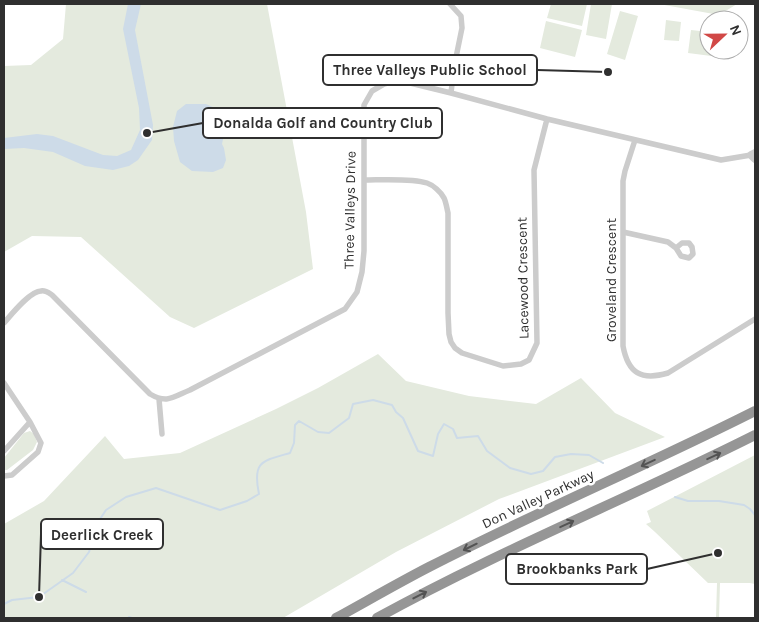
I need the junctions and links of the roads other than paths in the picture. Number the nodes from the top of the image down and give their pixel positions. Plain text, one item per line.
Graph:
1 (450, 4) edge
2 (451, 93) junction
3 (547, 119) junction
4 (635, 140) junction
5 (754, 156) edge
6 (364, 180) junction
7 (623, 232) junction
8 (676, 248) dead end
9 (755, 319) edge
10 (4, 323) edge
11 (4, 383) edge
12 (159, 399) junction
13 (755, 411) edge
14 (30, 422) junction
15 (162, 434) dead end
16 (755, 435) edge
17 (4, 451) edge
18 (4, 476) edge
19 (336, 618) edge
20 (378, 618) edge

1 - 2 street
2 - 3 street, Three Valleys Drive
2 - 6 street, Three Valleys Drive
3 - 4 street, Three Valleys Drive
3 - 6 street, Lacewood Crescent
4 - 5 street, Three Valleys Drive
4 - 7 street, Groveland Crescent
6 - 12 street, Three Valleys Drive
7 - 8 street
7 - 9 street, Groveland Crescent
10 - 12 street
11 - 14 street
12 - 15 street
13 -> 19 highway, Don Valley Parkway
14 - 17 street
14 - 18 street
20 -> 16 highway

